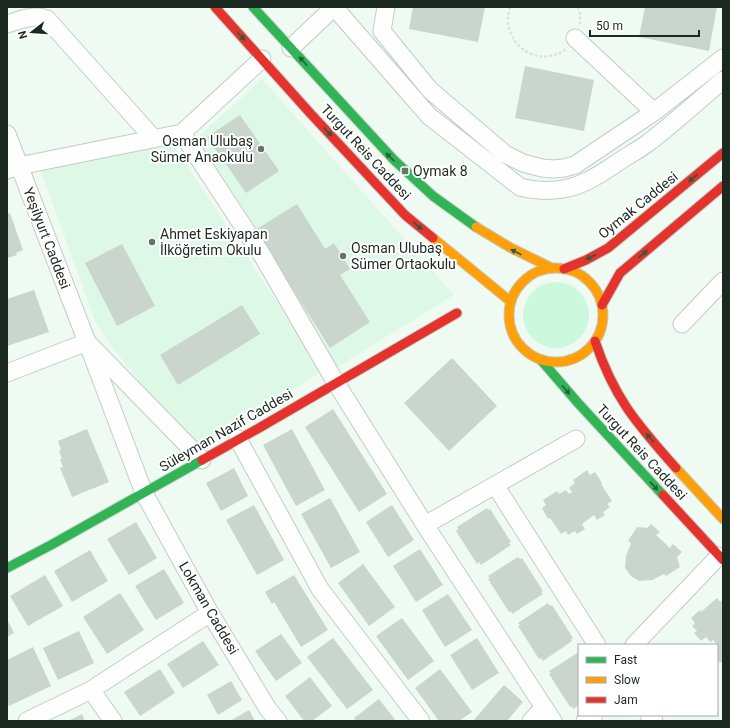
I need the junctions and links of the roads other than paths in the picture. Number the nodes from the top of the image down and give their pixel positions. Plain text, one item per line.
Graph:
1 (215, 7) edge
2 (253, 7) edge
3 (334, 7) edge
4 (386, 7) edge
5 (7, 24) edge
6 (575, 38) road end
7 (291, 48) junction
8 (723, 58) edge
9 (262, 59) junction
10 (723, 80) edge
11 (654, 112) junction
12 (182, 133) junction
13 (7, 134) edge
14 (154, 139) junction
15 (723, 153) edge
16 (13, 168) edge
17 (723, 186) edge
18 (552, 268) junction
19 (564, 269) junction
20 (723, 281) edge
21 (510, 300) junction
22 (602, 305) junction
23 (457, 313) dead end
24 (682, 324) dead end
25 (595, 341) junction
26 (87, 342) junction
27 (541, 360) junction
28 (7, 373) edge
29 (336, 383) junction
30 (238, 439) junction
31 (576, 439) dead end
32 (202, 460) junction
33 (494, 485) junction
34 (144, 493) junction
35 (723, 519) edge
36 (425, 525) junction
37 (721, 558) edge
38 (7, 568) edge
39 (210, 613) junction
40 (596, 644) edge
41 (635, 644) edge
42 (92, 690) junction
43 (549, 714) edge
44 (27, 721) edge
45 (113, 721) edge
46 (278, 721) edge
47 (421, 721) edge
48 (531, 721) edge

1 -> 9 street, Turgut Reis Caddesi
2 - 7 street, Turgut Reis Caddesi
3 - 7 street
3 - 10 street
4 - 11 street
5 - 14 street
6 - 11 street
18 -> 7 street, Turgut Reis Caddesi
8 - 11 street
9 - 12 street
9 -> 21 street, Turgut Reis Caddesi
12 - 14 street
12 - 29 street
13 - 16 street, Yeşilyurt Caddesi
14 - 16 street
15 -> 19 street, Oymak Caddesi
16 - 26 street, Yeşilyurt Caddesi
22 -> 17 street
18 - 19 street
18 - 21 street
19 - 22 street
20 - 24 street
21 - 27 street
22 - 25 street
23 - 29 street, Süleyman Nazif Caddesi
25 - 27 street
35 -> 25 street, Turgut Reis Caddesi
26 - 28 street
26 - 32 street
26 - 34 street, Yeşilyurt Caddesi
27 -> 37 street, Turgut Reis Caddesi
29 - 30 street, Süleyman Nazif Caddesi
29 - 36 street
30 - 32 street, Süleyman Nazif Caddesi
30 - 47 street
31 - 33 street
32 - 34 street, Süleyman Nazif Caddesi
33 - 36 street
33 - 40 street
34 - 38 street, Süleyman Nazif Caddesi
34 - 39 street, Lokman Caddesi
36 - 43 street
37 - 41 street
39 - 42 street
39 - 46 street, Lokman Caddesi
42 - 44 street
42 - 45 street
43 - 48 street

